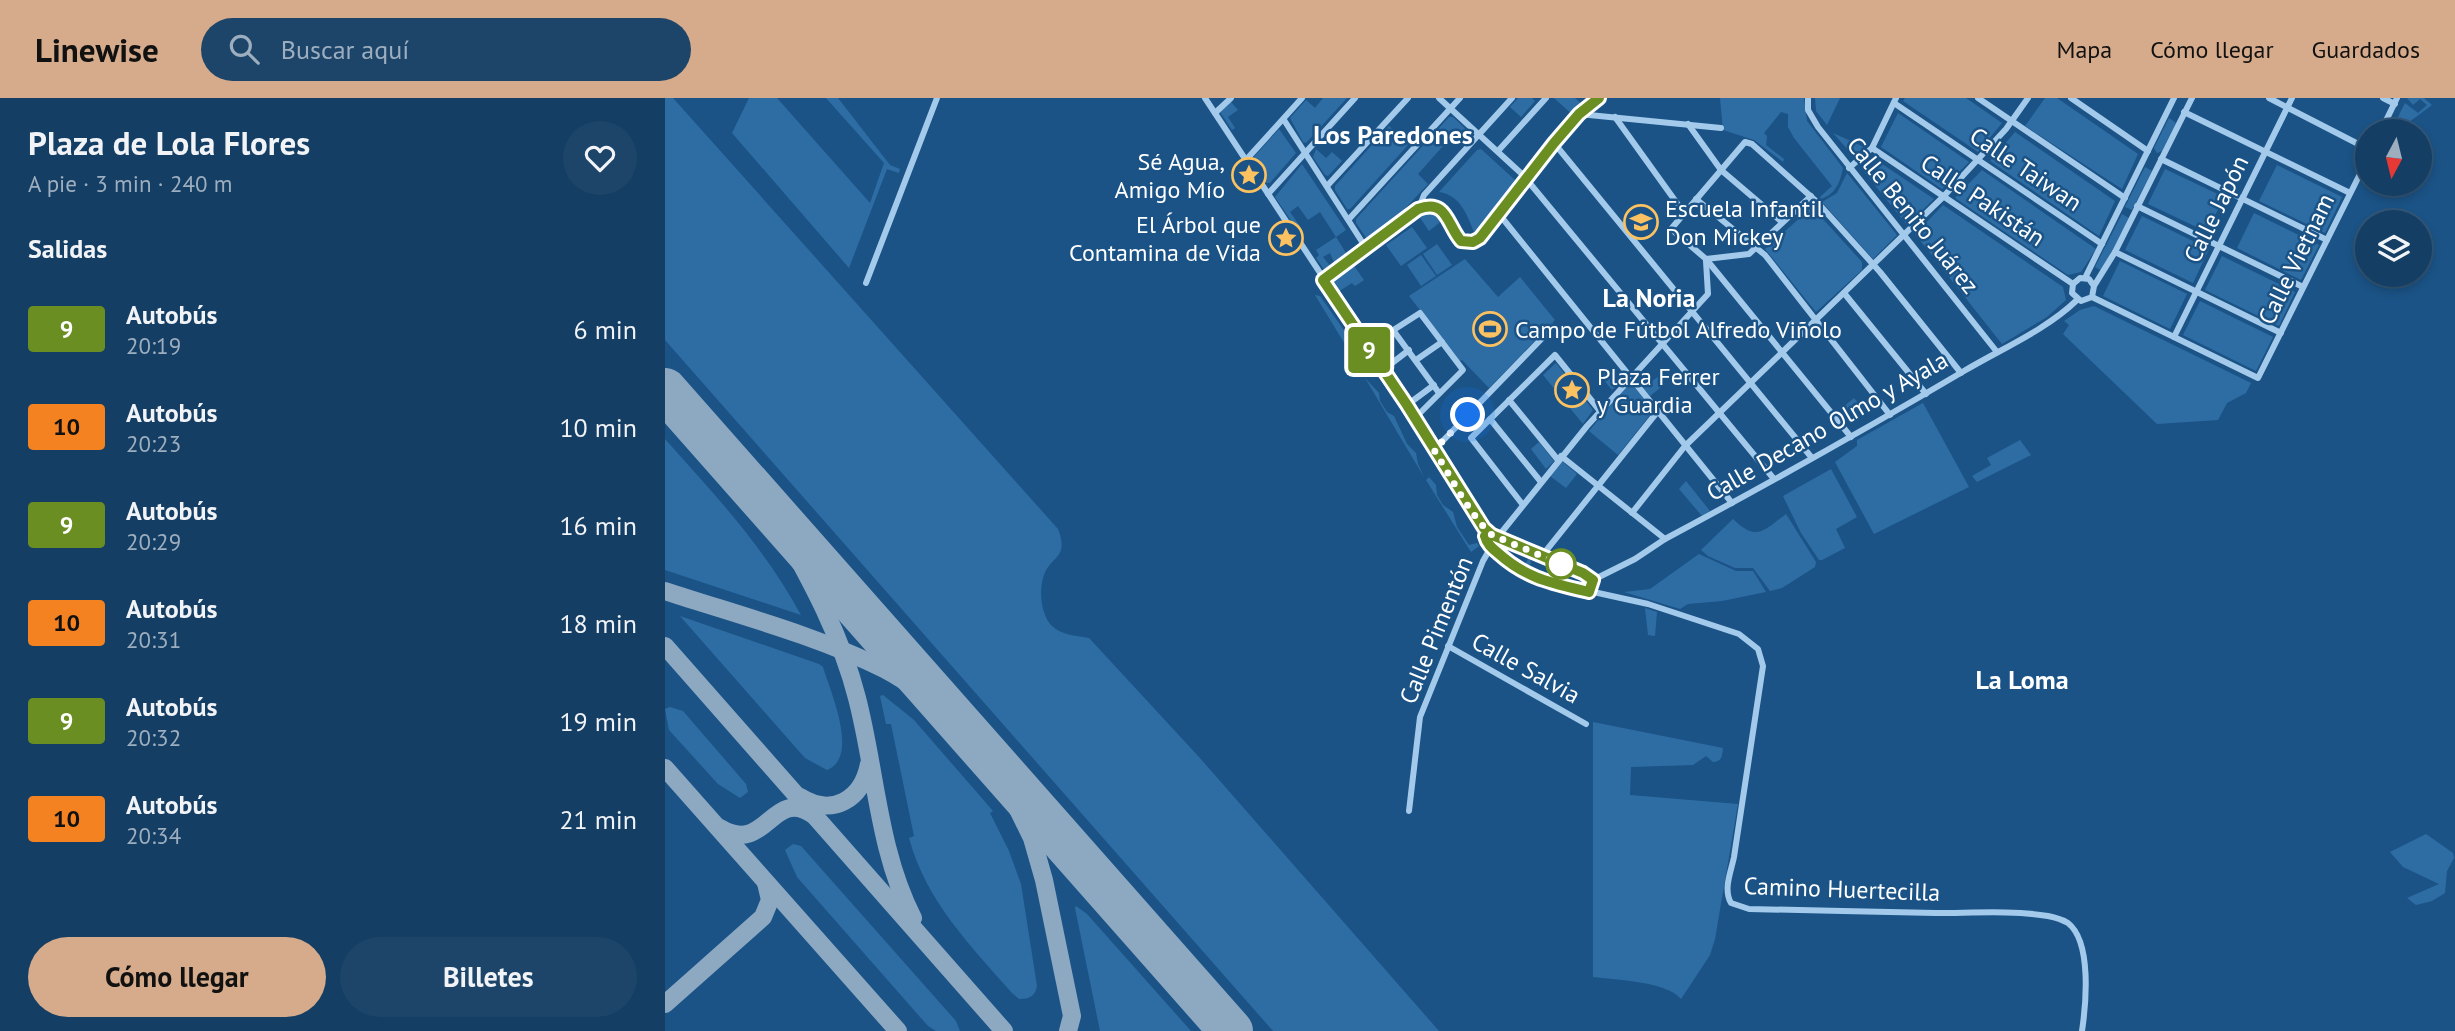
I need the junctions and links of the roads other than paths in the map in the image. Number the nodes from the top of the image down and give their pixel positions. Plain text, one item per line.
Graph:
1 (937, 98) edge
2 (1206, 98) edge
3 (1231, 98) edge
4 (1302, 98) edge
5 (1355, 98) edge
6 (1408, 98) edge
7 (1439, 98) edge
8 (1460, 98) edge
9 (1512, 98) edge
10 (1546, 98) edge
11 (1599, 98) edge
12 (1808, 98) edge
13 (1978, 98) edge
14 (2028, 98) edge
15 (2071, 98) edge
16 (2192, 98) edge
17 (2269, 98) edge
18 (2292, 98) edge
19 (2383, 98) edge
20 (2170, 99) edge
21 (1895, 101) edge
22 (2396, 101) edge
23 (2288, 107) junction
24 (1450, 109) junction
25 (2185, 112) junction
26 (1215, 113) junction
27 (1579, 114) junction
28 (1615, 117) junction
29 (2387, 119) edge
30 (1284, 120) junction
31 (2013, 121) junction
32 (1688, 124) junction
33 (1721, 128) dead end
34 (1479, 134) junction
35 (2355, 142) edge
36 (1554, 143) junction
37 (1872, 148) junction
38 (1498, 151) junction
39 (2148, 151) junction
40 (2265, 152) junction
41 (1304, 154) junction
42 (2161, 159) junction
43 (1979, 160) junction
44 (1245, 161) junction
45 (1849, 168) junction
46 (1721, 170) junction
47 (1527, 179) junction
48 (2355, 183) edge
49 (1327, 186) junction
50 (2350, 193) junction
51 (1268, 194) junction
52 (1811, 196) junction
53 (1943, 197) junction
54 (2125, 198) junction
55 (1696, 199) junction
56 (2242, 199) junction
57 (2137, 206) junction
58 (1418, 209) junction
59 (1684, 213) junction
60 (1499, 214) junction
61 (1349, 219) junction
62 (1782, 222) junction
63 (1904, 236) junction
64 (2327, 240) junction
65 (2102, 244) junction
66 (2219, 246) junction
67 (1366, 248) junction
68 (1754, 248) junction
69 (2115, 252) junction
70 (1706, 259) junction
71 (1874, 264) junction
72 (2085, 278) junction
73 (1323, 280) junction
74 (866, 283) dead end
75 (2073, 284) junction
76 (2094, 286) junction
77 (2303, 287) junction
78 (2196, 291) junction
79 (1844, 293) junction
80 (2092, 297) junction
81 (2077, 300) junction
82 (1692, 311) junction
83 (1815, 321) junction
84 (1553, 327) dead end
85 (1394, 330) junction
86 (2281, 332) junction
87 (2174, 337) junction
88 (1442, 342) junction
89 (1661, 344) junction
90 (1367, 347) junction
91 (1409, 351) junction
92 (1782, 352) junction
93 (1997, 352) junction
94 (1416, 360) junction
95 (1383, 370) junction
96 (1961, 373) junction
97 (1630, 377) junction
98 (1751, 383) junction
99 (1434, 385) junction
100 (1439, 393) junction
101 (1926, 394) junction
102 (1509, 400) junction
103 (1407, 405) junction
104 (1599, 411) junction
105 (1658, 411) junction
106 (1718, 413) junction
107 (1890, 415) junction
108 (1415, 418) junction
109 (1490, 419) junction
110 (1851, 437) junction
111 (1685, 446) junction
112 (1434, 450) junction
113 (1560, 458) junction
114 (1812, 458) junction
115 (1775, 479) junction
116 (1541, 482) junction
117 (1597, 485) junction
118 (1732, 503) junction
119 (1523, 505) junction
120 (1632, 513) junction
121 (1484, 528) junction
122 (1497, 538) junction
123 (1665, 539) junction
124 (1491, 547) junction
125 (1541, 556) junction
126 (1593, 580) junction
127 (1589, 592) junction
128 (1448, 646) junction
129 (1586, 724) dead end
130 (1409, 811) dead end
131 (2082, 1031) edge

1 - 74 street
2 - 26 street
3 - 26 street
4 - 30 street
5 - 41 street
6 - 49 street
7 - 24 street
8 - 24 street
9 - 34 street
10 - 38 street
11 - 27 street
12 - 45 street, Calle Benito Juárez
13 - 31 street
14 - 31 street
15 - 39 street
16 - 25 street
17 - 23 street
18 - 23 street, Calle Japón
19 - 22 street
20 - 39 street
21 - 37 street
21 - 43 street, Calle Taiwan
22 - 29 street
23 - 35 street
23 - 40 street, Calle Japón
24 - 34 street
24 - 61 street
25 - 40 street
25 - 42 street
26 - 44 street
27 - 28 street
27 - 36 street
28 - 32 street
28 - 59 street
30 - 41 street
30 - 44 street
31 - 43 street
31 - 54 street
32 - 33 street
32 - 46 street
34 - 38 street
34 - 58 street
36 - 47 street
36 - 82 street
37 - 45 street
37 - 53 street, Calle Pakistán
38 - 47 street
39 - 54 street
40 - 50 street
40 - 56 street, Calle Japón
41 - 49 street
41 - 51 street
42 - 56 street
42 - 57 street
43 - 53 street
43 - 65 street, Calle Taiwan
44 - 51 street
45 - 63 street, Calle Benito Juárez
46 - 52 street
46 - 55 street
46 - 62 street
47 - 60 street
47 - 89 street
48 - 50 street, Calle Vietnam
49 - 61 street
50 - 64 street, Calle Vietnam
51 - 73 street
52 - 62 street
52 - 71 street
53 - 63 street
53 - 75 street, Calle Pakistán
54 - 65 street
55 - 59 street
55 - 68 street
56 - 64 street
56 - 66 street, Calle Japón
57 - 66 street
57 - 69 street
58 - 60 street
58 - 67 street
59 - 70 street
60 - 97 street
61 - 67 street
62 - 68 street
63 - 71 street
63 - 93 street, Calle Benito Juárez
64 - 77 street, Calle Vietnam
65 - 72 street
66 - 77 street
66 - 78 street, Calle Japón
67 - 73 street
68 - 70 street
68 - 83 street
69 - 76 street
69 - 78 street
70 - 82 street
70 - 92 street
71 - 79 street
71 - 96 street
72 - 75 street
72 - 76 street
73 - 90 street
75 - 81 street
76 - 80 street
77 - 86 street, Calle Vietnam
78 - 86 street
78 - 87 street, Calle Japón
79 - 83 street
79 - 101 street
80 - 81 street
80 - 87 street
81 - 93 street, Calle Decano Olmo y Ayala
82 - 89 street
82 - 98 street
83 - 92 street
83 - 107 street
84 - 112 street
85 - 88 street
85 - 90 street
85 - 91 street
86 - 87 street, Calle Vietnam
88 - 94 street
88 - 100 street
89 - 97 street
89 - 106 street
90 - 95 street
91 - 94 street
91 - 95 street
92 - 98 street
92 - 110 street
93 - 96 street, Calle Decano Olmo y Ayala
94 - 99 street
95 - 103 street
96 - 101 street, Calle Decano Olmo y Ayala
97 - 104 street
97 - 105 street
98 - 106 street
98 - 114 street
99 - 100 street
99 - 103 street
100 - 108 street
101 - 107 street, Calle Decano Olmo y Ayala
102 - 104 street
102 - 109 street
102 - 113 street
103 - 108 street
104 - 113 street
105 - 111 street
105 - 117 street
106 - 111 street
106 - 115 street
107 - 110 street, Calle Decano Olmo y Ayala
108 - 112 street
109 - 116 street
109 - 119 street
110 - 114 street, Calle Decano Olmo y Ayala
111 - 118 street
111 - 120 street
112 - 121 street
113 - 116 street
113 - 117 street
114 - 115 street, Calle Decano Olmo y Ayala
115 - 118 street, Calle Decano Olmo y Ayala
116 - 119 street
117 - 120 street
117 - 125 street
118 - 123 street, Calle Decano Olmo y Ayala
119 - 122 street
120 - 123 street
121 - 122 street
121 - 124 street
122 - 125 street
123 - 126 street, Calle Decano Olmo y Ayala
124 - 127 street
124 - 128 street, Calle Pimentón
125 - 126 street
126 - 127 street
127 - 131 street, Camino Huertecilla
128 - 129 street, Calle Salvia
128 - 130 street, Calle Pimentón

